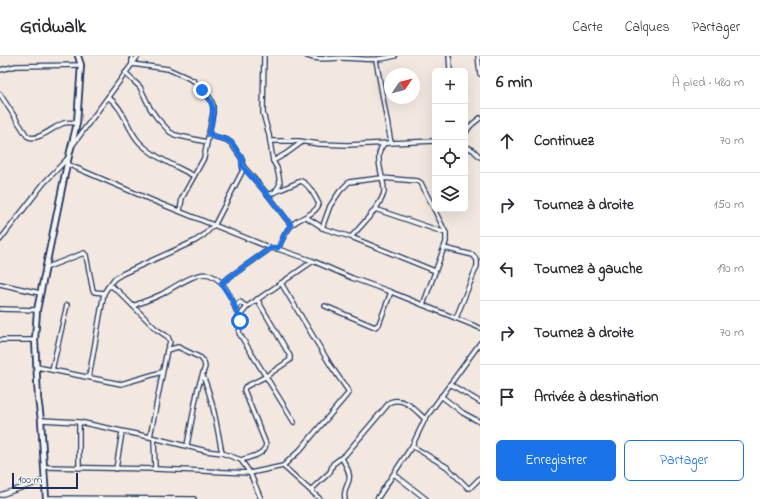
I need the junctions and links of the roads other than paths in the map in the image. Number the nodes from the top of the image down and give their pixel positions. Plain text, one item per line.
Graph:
1 (78, 56) edge
2 (132, 56) edge
3 (138, 56) edge
4 (264, 56) edge
5 (307, 56) edge
6 (395, 56) edge
7 (449, 56) edge
8 (478, 56) edge
9 (340, 57) edge
10 (376, 60) junction
11 (132, 64) junction
12 (81, 65) junction
13 (450, 68) edge
14 (0, 70) edge
15 (125, 73) junction
16 (480, 74) edge
17 (0, 94) edge
18 (108, 97) junction
19 (480, 118) edge
20 (77, 123) junction
21 (468, 128) edge
22 (209, 135) junction
23 (270, 141) junction
24 (432, 141) edge
25 (208, 142) junction
26 (302, 142) junction
27 (391, 142) junction
28 (384, 144) junction
29 (72, 146) junction
30 (468, 148) edge
31 (69, 157) junction
32 (480, 157) edge
33 (273, 161) junction
34 (67, 164) junction
35 (242, 166) junction
36 (194, 176) junction
37 (381, 178) junction
38 (275, 192) junction
39 (268, 195) junction
40 (375, 209) junction
41 (180, 211) junction
42 (306, 217) junction
43 (215, 224) junction
44 (291, 225) junction
45 (322, 228) junction
46 (446, 233) junction
47 (351, 237) junction
48 (0, 240) edge
49 (271, 248) junction
50 (278, 248) junction
51 (444, 248) junction
52 (313, 261) junction
53 (45, 268) junction
54 (436, 271) junction
55 (221, 283) junction
56 (281, 283) junction
57 (0, 284) edge
58 (108, 287) junction
59 (391, 292) junction
60 (40, 293) junction
61 (104, 293) junction
62 (257, 299) junction
63 (67, 305) dead end
64 (423, 305) junction
65 (133, 306) junction
66 (325, 306) dead end
67 (235, 307) junction
68 (247, 307) junction
69 (0, 308) edge
70 (36, 310) junction
71 (456, 318) junction
72 (240, 321) junction
73 (480, 328) edge
74 (0, 340) edge
75 (35, 340) junction
76 (480, 343) edge
77 (168, 350) junction
78 (37, 367) junction
79 (52, 370) junction
80 (162, 372) junction
81 (203, 376) junction
82 (89, 377) junction
83 (265, 377) junction
84 (450, 384) junction
85 (441, 396) junction
86 (480, 402) edge
87 (425, 418) junction
88 (41, 420) junction
89 (79, 422) junction
90 (294, 422) dead end
91 (480, 422) edge
92 (122, 432) junction
93 (152, 437) junction
94 (187, 445) junction
95 (412, 446) junction
96 (222, 453) junction
97 (342, 458) junction
98 (241, 460) junction
99 (283, 466) junction
100 (44, 467) junction
101 (78, 468) junction
102 (116, 468) junction
103 (155, 469) junction
104 (250, 474) junction
105 (394, 474) junction
106 (480, 478) edge
107 (44, 480) junction
108 (311, 491) junction
109 (0, 495) edge
110 (46, 498) edge
111 (194, 499) edge
112 (261, 499) edge
113 (320, 499) edge
114 (345, 499) edge
115 (377, 499) edge
116 (426, 499) edge

1 - 12 street
2 - 11 street
3 - 11 street
4 - 23 street
5 - 9 street
6 - 10 street
7 - 13 street
8 - 16 street
9 - 10 street
10 - 27 street
11 - 15 street
11 - 22 street
12 - 14 street
12 - 20 street
15 - 18 street
15 - 25 street
17 - 20 street
18 - 29 street
18 - 36 street
19 - 21 street
20 - 29 street
22 - 25 street
22 - 35 street
23 - 26 street
23 - 33 street
24 - 27 street
25 - 36 street
26 - 28 street
26 - 33 street
27 - 28 street
28 - 37 street
29 - 31 street
30 - 32 street
31 - 34 street
31 - 48 street
33 - 38 street
34 - 41 street
34 - 53 street
35 - 39 street
35 - 43 street
36 - 41 street
37 - 40 street
37 - 45 street
37 - 46 street
38 - 39 street
38 - 42 street
39 - 44 street
40 - 46 street
40 - 47 street
41 - 43 street
42 - 44 street
42 - 45 street
43 - 49 street
43 - 58 street
44 - 50 street
45 - 47 street
46 - 51 street
47 - 54 street
49 - 50 street
49 - 55 street
50 - 52 street
51 - 54 street
51 - 71 street
52 - 56 street
52 - 59 street
53 - 60 street
53 - 61 street
54 - 64 street
55 - 65 street
55 - 67 street
56 - 62 street
56 - 99 street
57 - 60 street
58 - 61 street
58 - 65 street
59 - 64 street
59 - 66 street
60 - 70 street
61 - 82 street
62 - 68 street
62 - 83 street
63 - 79 street
64 - 71 street
65 - 77 street
67 - 68 street
67 - 72 street
68 - 72 street
69 - 70 street
70 - 75 street
71 - 73 street
72 - 83 street
74 - 75 street
75 - 78 street
76 - 84 street
77 - 80 street
77 - 81 street
78 - 79 street
78 - 88 street
79 - 82 street
80 - 82 street
80 - 93 street
81 - 94 street
81 - 96 street
83 - 90 street
83 - 98 street
84 - 85 street
84 - 86 street
85 - 87 street
85 - 91 street
87 - 95 street
87 - 97 street
88 - 89 street
88 - 100 street
89 - 92 street
89 - 101 street
92 - 93 street
92 - 102 street
93 - 94 street
93 - 103 street
94 - 96 street
95 - 105 street
95 - 106 street
96 - 98 street
97 - 108 street
97 - 114 street
98 - 104 street
99 - 104 street
99 - 108 street
100 - 101 street
100 - 107 street
101 - 102 street
102 - 103 street
103 - 104 street
104 - 112 street
105 - 115 street
105 - 116 street
107 - 109 street
107 - 110 street
108 - 113 street
110 - 111 street

